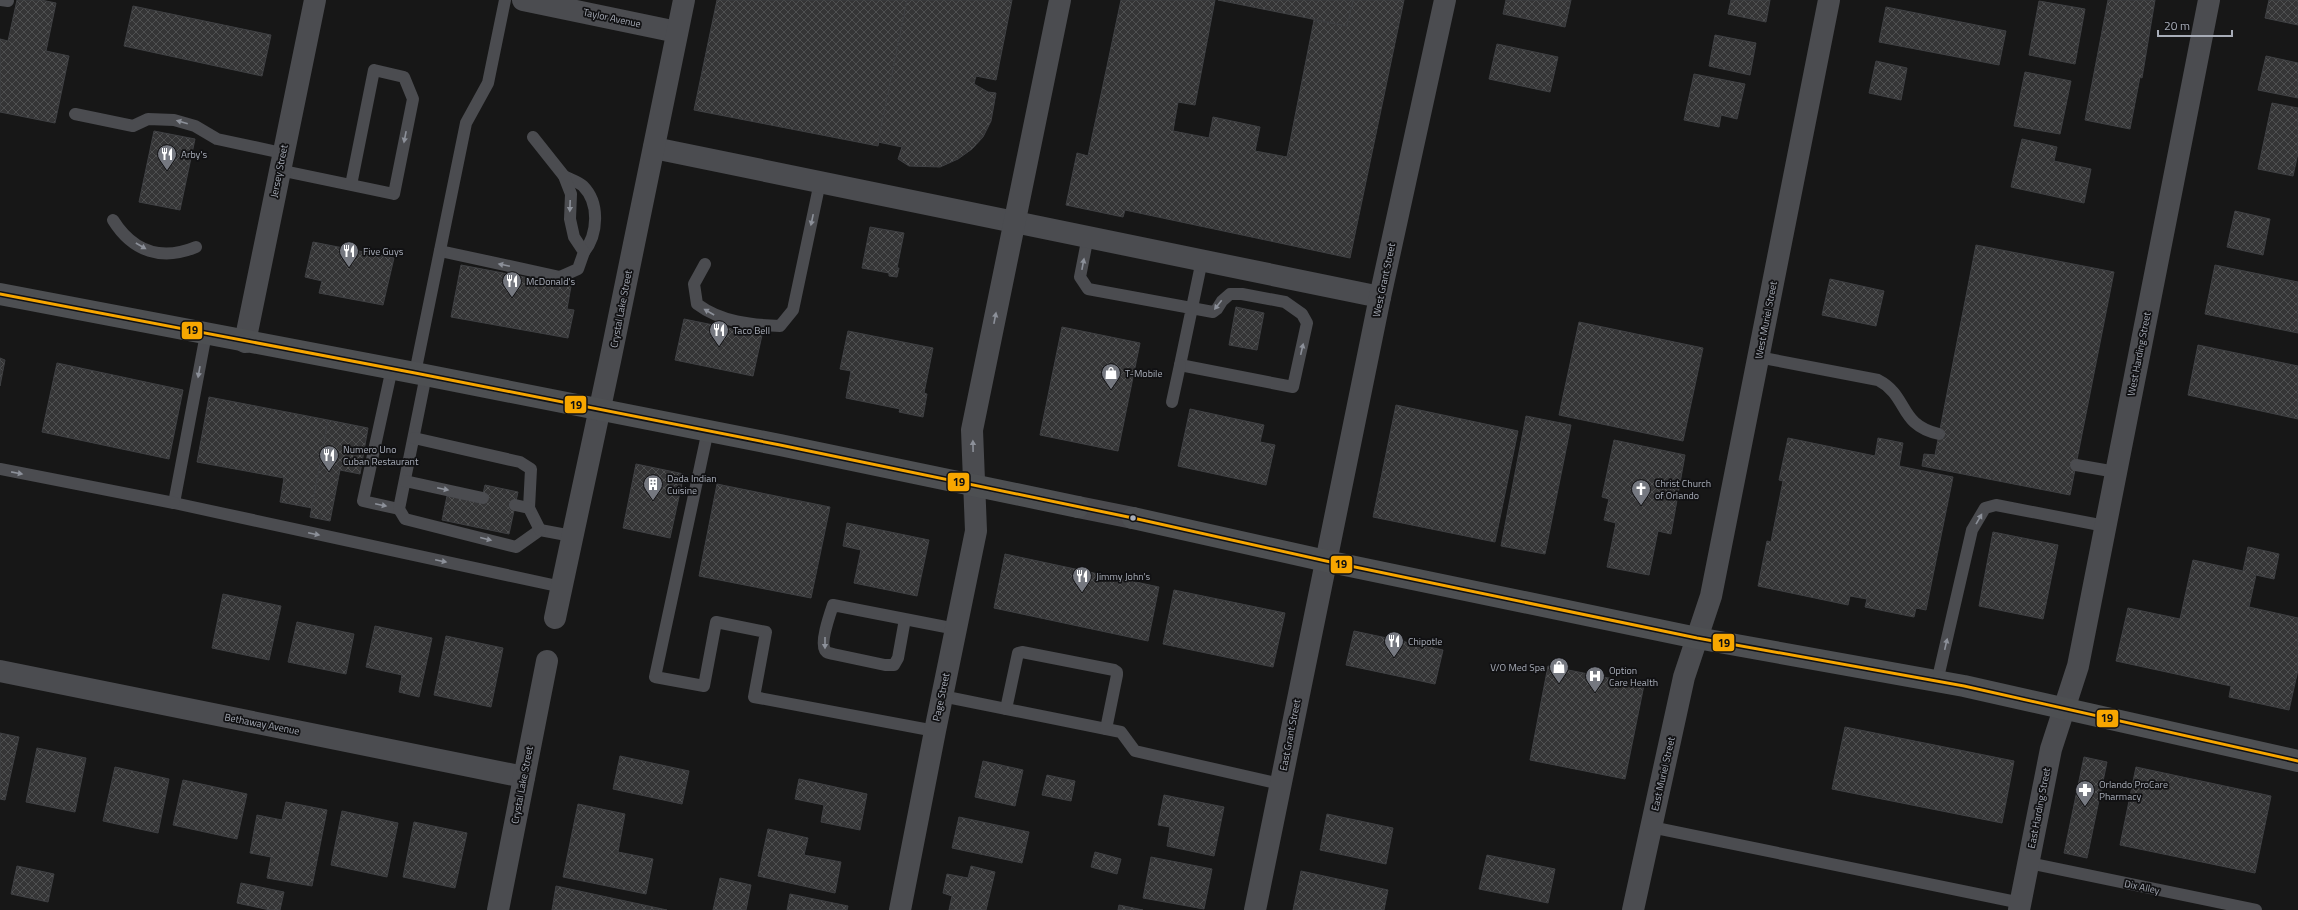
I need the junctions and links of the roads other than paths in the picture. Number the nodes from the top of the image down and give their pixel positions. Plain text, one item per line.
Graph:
1 (315, 0) edge
2 (505, 0) edge
3 (523, 0) edge
4 (684, 0) edge
5 (1060, 0) edge
6 (1445, 0) edge
7 (1829, 0) edge
8 (2209, 0) edge
9 (677, 32) junction
10 (75, 114) dead end
11 (533, 137) dead end
12 (654, 148) junction
13 (281, 161) junction
14 (564, 176) junction
15 (820, 182) junction
16 (351, 185) junction
17 (113, 220) dead end
18 (1014, 222) junction
19 (1088, 236) junction
20 (196, 246) dead end
21 (440, 251) junction
22 (584, 252) junction
23 (1202, 260) junction
24 (704, 264) dead end
25 (0, 294) edge
26 (1380, 297) junction
27 (1191, 308) junction
28 (206, 334) junction
29 (245, 342) junction
30 (1758, 357) junction
31 (1180, 365) junction
32 (392, 368) junction
33 (421, 374) junction
34 (1172, 402) dead end
35 (599, 409) junction
36 (708, 430) junction
37 (1939, 434) dead end
38 (414, 438) junction
39 (2076, 465) dead end
40 (0, 470) edge
41 (2116, 472) junction
42 (405, 481) junction
43 (973, 485) junction
44 (482, 498) dead end
45 (174, 503) junction
46 (515, 505) dead end
47 (399, 508) junction
48 (529, 508) junction
49 (2105, 526) junction
50 (540, 530) junction
51 (572, 536) junction
52 (1326, 561) junction
53 (562, 586) junction
54 (556, 618) dead end
55 (905, 619) junction
56 (956, 629) junction
57 (1697, 638) junction
58 (547, 661) dead end
59 (0, 671) edge
60 (1937, 682) junction
61 (942, 696) junction
62 (2065, 708) junction
63 (1006, 709) junction
64 (1106, 730) junction
65 (934, 731) junction
66 (2298, 760) edge
67 (524, 777) junction
68 (1280, 784) junction
69 (1651, 827) junction
70 (2029, 863) junction
71 (2020, 906) edge
72 (498, 910) edge
73 (900, 910) edge
74 (1255, 910) edge
75 (1633, 910) edge
76 (2256, 910) edge

1 - 13 street, Jersey Street
2 - 21 lane
3 - 9 street, Taylor Avenue
4 - 9 street, Crystal Lake Street
5 - 18 street, Page Street
6 - 26 street, West Grant Street
7 - 30 street, West Muriel Street
8 - 41 street, West Harding Street
9 - 12 street, Crystal Lake Street
13 -> 10 lane
11 - 14 lane
12 - 15 street
12 - 35 street, Crystal Lake Street
13 - 16 lane
13 - 29 street, Jersey Street
14 -> 22 lane
14 - 22 lane
15 - 18 street
15 -> 24 lane
16 -> 16 lane
17 -> 20 lane
18 - 19 street
43 -> 18 street, Page Street
19 - 23 street
27 -> 19 lane
22 -> 21 lane
21 - 33 lane
23 - 26 street
23 - 27 lane
25 - 28 main road
26 - 52 street, West Grant Street
27 - 31 lane
31 -> 27 lane
28 - 29 main road
28 -> 45 lane
29 - 32 main road
30 - 37 lane
30 - 57 street, West Muriel Street
31 - 34 lane
32 - 33 main road
32 -> 47 lane
33 - 35 main road
33 - 38 lane
35 - 36 main road
35 - 51 street, Crystal Lake Street
36 - 43 main road
36 - 65 lane
38 - 42 lane
38 - 48 lane
39 - 41 lane
40 -> 45 lane
41 - 49 street, West Harding Street
42 -> 44 lane
42 - 47 lane
43 - 52 main road
43 - 56 street, Page Street
45 -> 53 lane
46 - 48 lane
47 -> 50 lane
48 - 50 lane
60 -> 49 lane
49 - 62 street, West Harding Street
50 - 51 lane
51 - 53 street, Crystal Lake Street
52 - 57 main road
52 - 68 street, East Grant Street
53 - 54 street, Crystal Lake Street
55 -> 55 lane
55 - 56 lane
56 - 61 street, Page Street
57 - 60 main road
57 - 69 street, East Muriel Street
58 - 67 street, Crystal Lake Street
59 - 67 street, Bethaway Avenue
60 - 62 main road
61 - 63 lane
61 - 65 street, Page Street
62 - 66 main road
62 - 70 street, East Harding Street
63 - 64 lane
63 - 64 lane
64 - 68 lane
65 - 73 street, Page Street
67 - 72 street, Crystal Lake Street
68 - 74 street, East Grant Street
69 - 71 lane
69 - 75 street, East Muriel Street
70 - 71 street, East Harding Street
70 - 76 lane, Dix Alley

